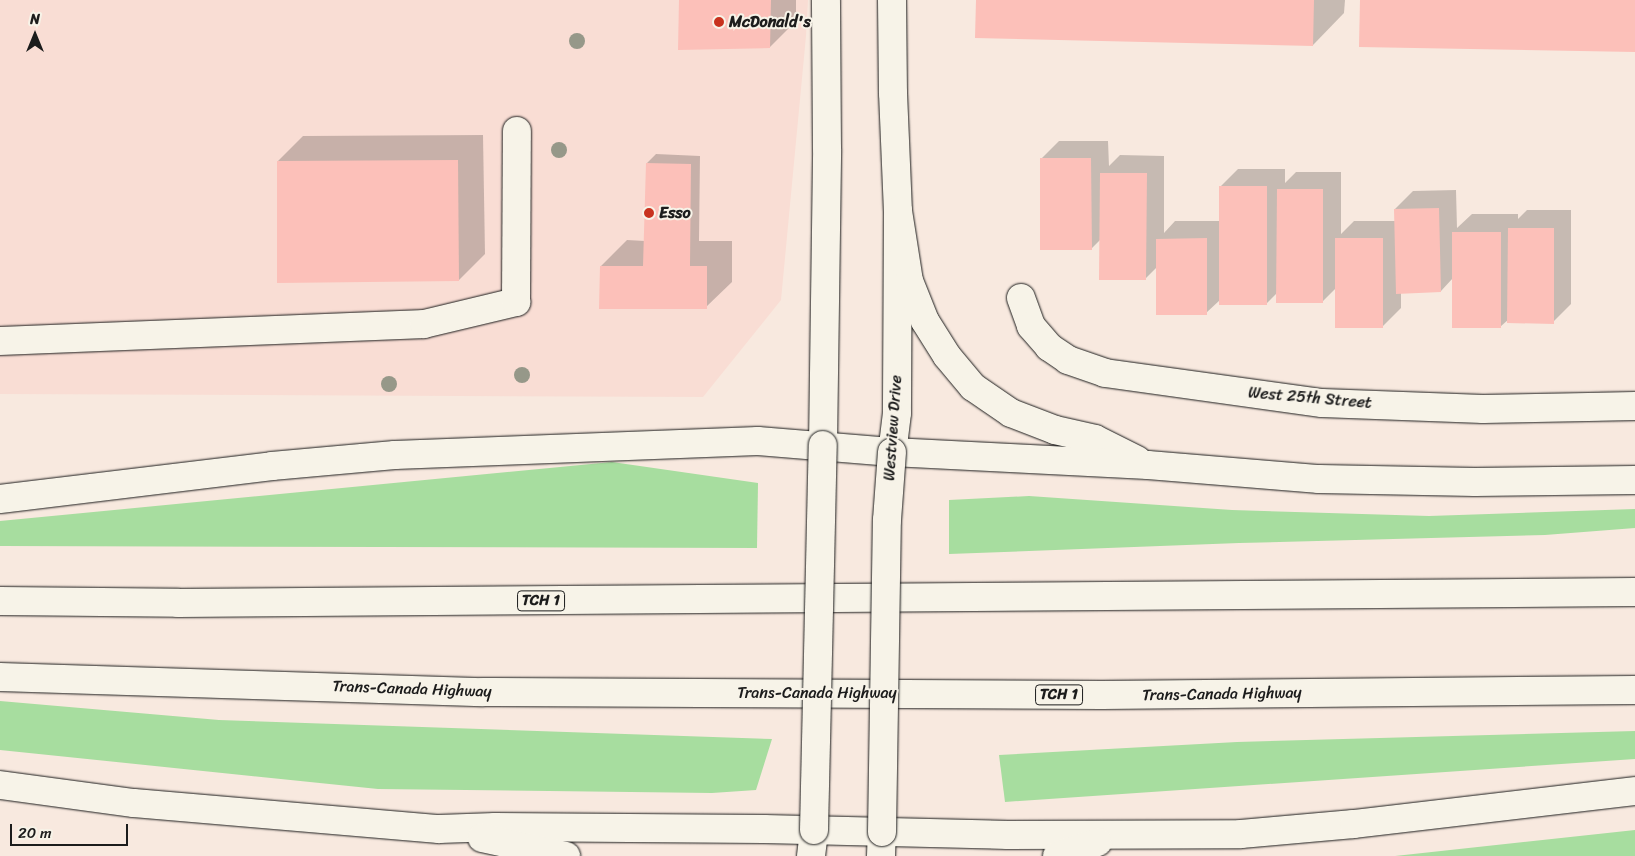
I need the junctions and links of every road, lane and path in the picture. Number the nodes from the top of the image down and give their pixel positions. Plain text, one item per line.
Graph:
1 (826, 0) edge
2 (892, 0) edge
3 (517, 131) dead end
4 (898, 211) junction
5 (1021, 298) dead end
6 (0, 341) edge
7 (1635, 406) edge
8 (823, 445) junction
9 (892, 452) junction
10 (1148, 465) junction
11 (1635, 480) edge
12 (0, 499) edge
13 (1635, 592) edge
14 (0, 600) edge
15 (0, 678) edge
16 (1635, 690) edge
17 (0, 785) edge
18 (1635, 791) edge
19 (438, 829) junction
20 (1149, 834) junction
21 (812, 843) edge
22 (881, 844) edge
23 (566, 856) edge
24 (1057, 856) edge

1 - 8 main road
2 - 4 main road, Westview Drive
3 - 6 main road
4 - 9 main road, Westview Drive
4 - 10 main road
5 - 7 main road, West 25th Street
8 - 9 main road
8 - 12 main road
8 - 21 main road, bridge
9 - 10 main road
9 - 22 main road, Westview Drive, bridge
10 - 11 main road
13 - 14 main road, TCH 1
15 - 16 main road, Trans-Canada Highway / TCH 1
17 - 19 main road
18 - 20 main road
19 - 21 main road
19 - 23 main road
20 - 22 main road
20 - 24 main road
21 - 22 main road

